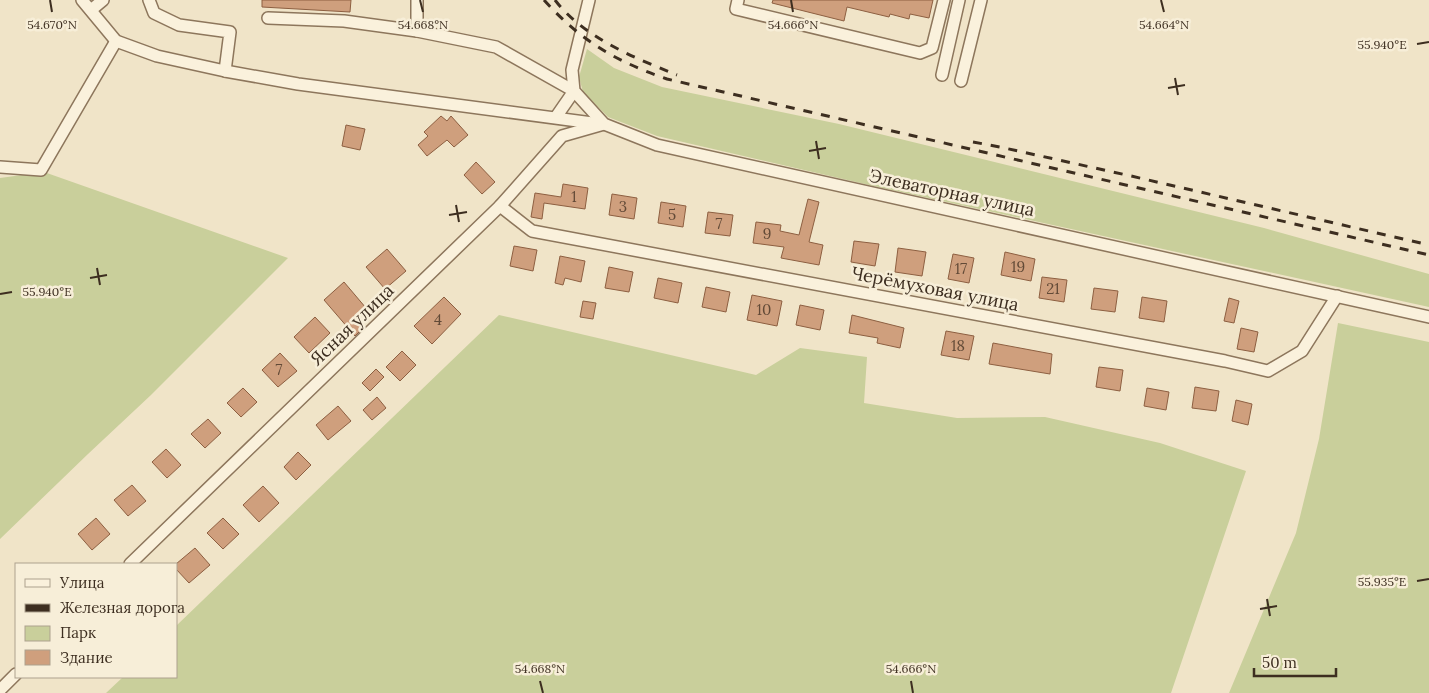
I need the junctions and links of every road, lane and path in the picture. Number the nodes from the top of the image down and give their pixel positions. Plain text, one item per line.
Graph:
1 (82, 0) edge
2 (103, 0) edge
3 (149, 0) edge
4 (417, 0) edge
5 (589, 0) edge
6 (738, 0) edge
7 (944, 0) edge
8 (959, 0) edge
9 (980, 0) edge
10 (91, 10) junction
11 (268, 18) dead end
12 (417, 31) junction
13 (116, 41) junction
14 (225, 71) junction
15 (942, 75) dead end
16 (961, 81) dead end
17 (574, 92) junction
18 (556, 117) junction
19 (604, 124) junction
20 (0, 167) edge
21 (500, 206) junction
22 (1337, 296) junction
23 (1429, 317) edge
24 (131, 563) edge
25 (15, 675) edge
26 (0, 690) edge

1 - 10 street
2 - 10 street
3 - 14 street
4 - 12 street
5 - 17 street
6 - 7 street
8 - 15 street
9 - 16 street
10 - 13 street
11 - 12 street, Элеваторная улица
12 - 17 street, Элеваторная улица
13 - 14 street
13 - 20 street
14 - 18 street
17 - 18 street
17 - 19 street, Элеваторная улица
18 - 19 street
19 - 21 street, Ясная улица
19 - 22 street, Элеваторная улица
21 - 22 street, Черёмуховая улица
21 - 24 street, Ясная улица
22 - 23 street, Элеваторная улица
25 - 26 street

